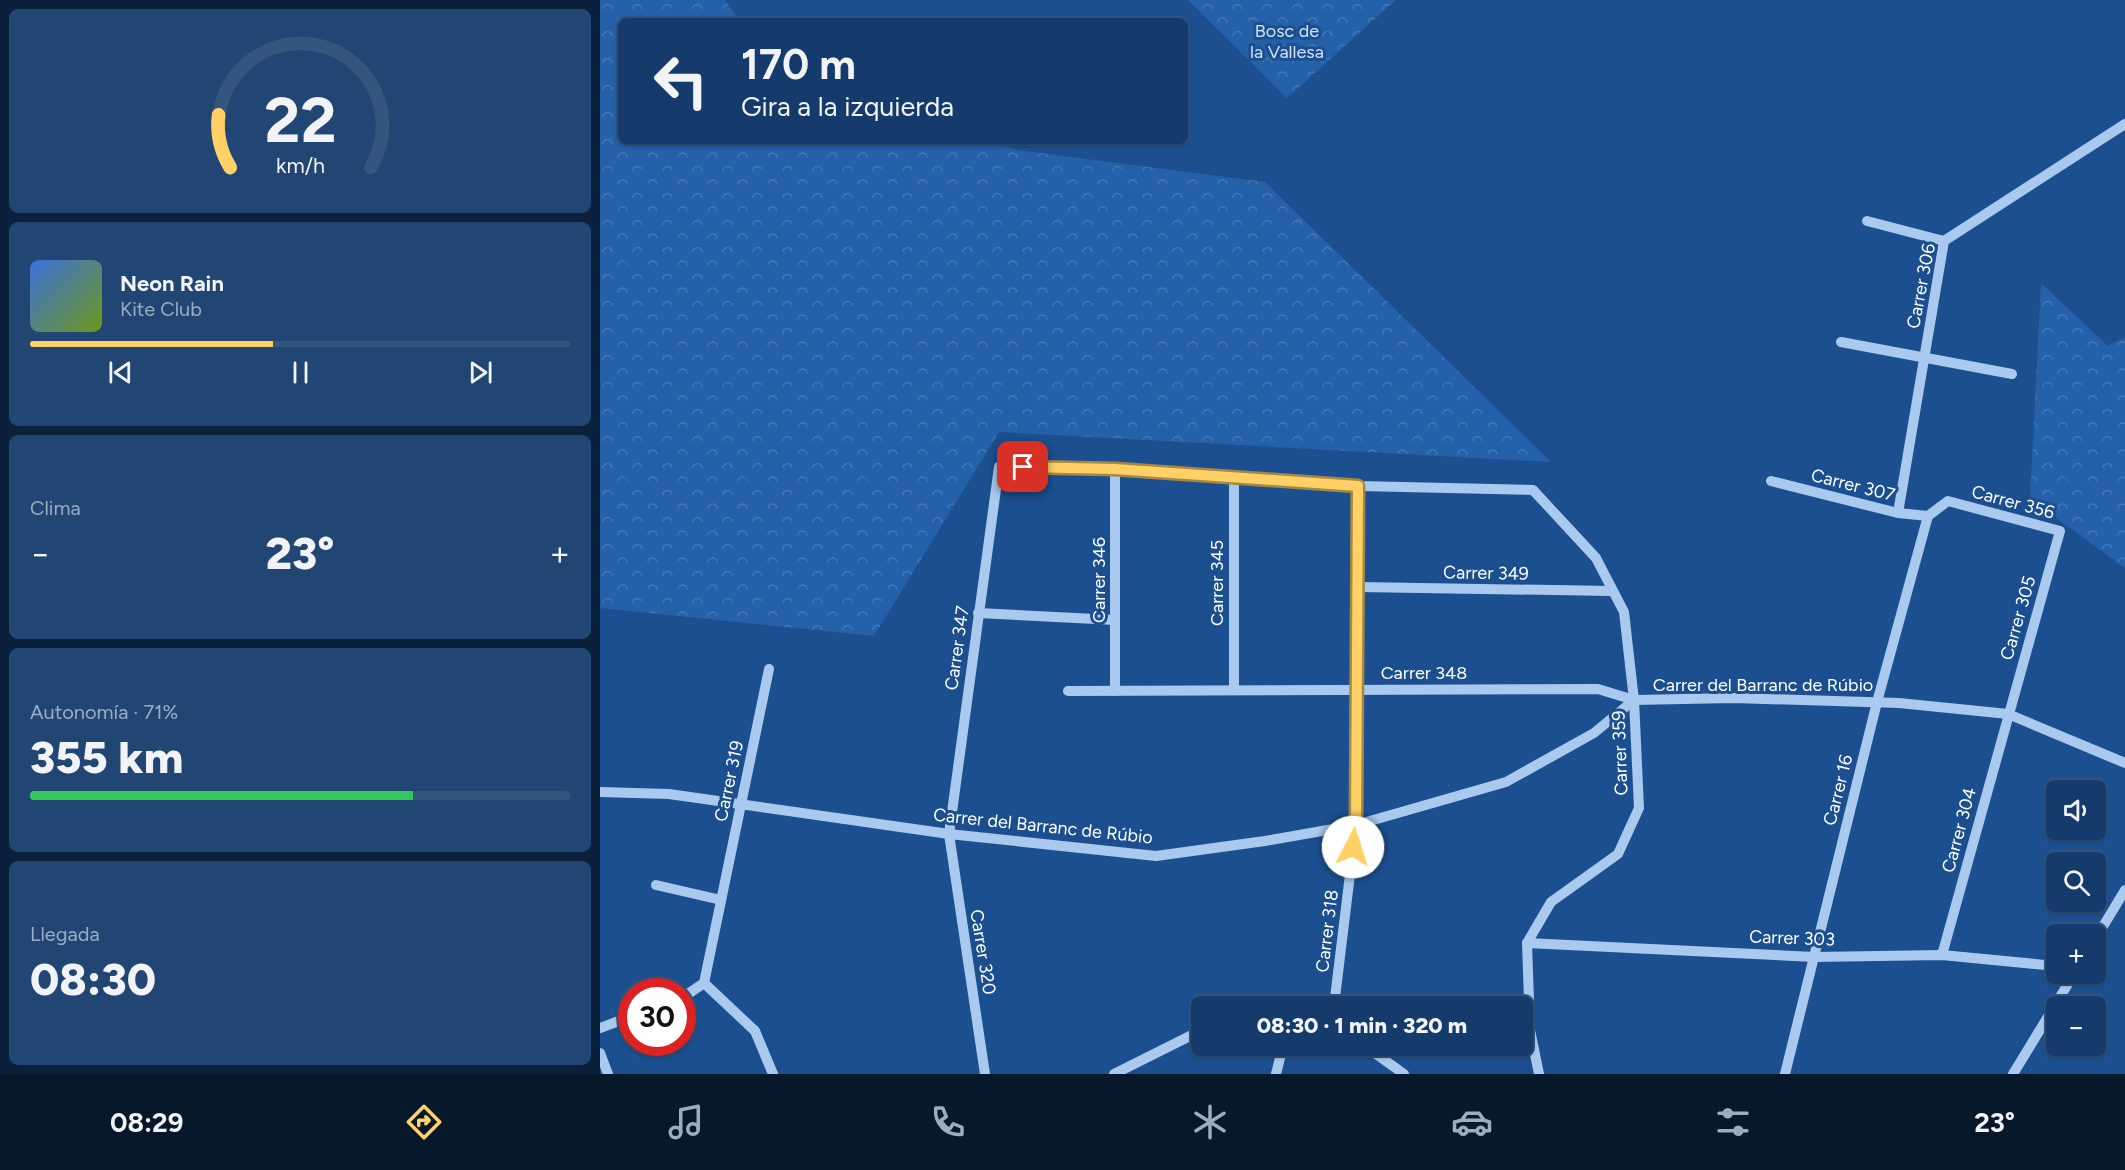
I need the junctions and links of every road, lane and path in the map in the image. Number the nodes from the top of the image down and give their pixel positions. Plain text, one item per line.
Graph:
1 (2125, 124) edge
2 (1867, 222) dead end
3 (1944, 241) junction
4 (1841, 342) dead end
5 (1924, 358) junction
6 (2012, 375) dead end
7 (1115, 469) junction
8 (1234, 477) junction
9 (1771, 481) dead end
10 (1358, 486) junction
11 (1898, 513) junction
12 (1928, 516) junction
13 (2060, 531) joint
14 (1359, 587) junction
15 (1611, 591) junction
16 (978, 613) junction
17 (1115, 620) junction
18 (769, 669) dead end
19 (1234, 689) junction
20 (1357, 690) junction
21 (1068, 691) dead end
22 (1116, 691) junction
23 (1634, 700) junction
24 (1877, 702) junction
25 (2008, 714) junction
26 (2125, 763) edge
27 (600, 792) edge
28 (741, 803) junction
29 (1356, 825) junction
30 (949, 834) junction
31 (656, 885) dead end
32 (2125, 890) edge
33 (721, 900) junction
34 (2104, 924) edge
35 (1527, 943) junction
36 (1942, 955) junction
37 (1814, 957) junction
38 (2046, 965) edge
39 (704, 983) junction
40 (2068, 984) edge
41 (696, 988) edge
42 (1336, 996) edge
43 (618, 1021) edge
44 (600, 1028) edge
45 (1191, 1036) edge
46 (600, 1053) edge
47 (1280, 1056) edge
48 (1379, 1056) edge
49 (608, 1074) edge
50 (773, 1074) edge
51 (985, 1074) edge
52 (1114, 1074) edge
53 (1276, 1074) edge
54 (1404, 1074) edge
55 (1539, 1074) edge
56 (1785, 1074) edge
57 (2013, 1074) edge

1 - 3 street, Carrer 306
2 - 3 street
3 - 5 street, Carrer 306
4 - 5 street
5 - 6 street
5 - 11 street, Carrer 306
7 - 8 street
7 - 16 street, Carrer 347
7 - 17 street, Carrer 346
8 - 10 street
8 - 19 street, Carrer 345
9 - 11 street, Carrer 307
10 - 14 street, Carrer 318
10 - 15 street, Carrer 359
11 - 12 street, Carrer 307
12 - 13 street, Carrer 356
12 - 24 street, Carrer 16
13 - 25 street, Carrer 305
14 - 15 street, Carrer 349
14 - 20 street, Carrer 318
15 - 23 street, Carrer 359
16 - 17 street
16 - 30 street, Carrer 347
17 - 22 street, Carrer 346
18 - 28 street, Carrer 319
19 - 20 street, Carrer 348
19 - 22 street, Carrer 348
20 - 23 street, Carrer 348
20 - 29 street, Carrer 318
21 - 22 street, Carrer 348
23 - 24 street, Carrer del Barranc de Rúbio
23 - 29 street, Carrer del Barranc de Rúbio
23 - 35 street, Carrer 359
24 - 25 street, Carrer del Barranc de Rúbio
24 - 37 street, Carrer 16
25 - 26 street, Carrer del Barranc de Rúbio
25 - 36 street, Carrer 304
27 - 28 street, Carrer del Barranc de Rúbio
28 - 30 street, Carrer del Barranc de Rúbio
28 - 33 street, Carrer 319
29 - 30 street, Carrer del Barranc de Rúbio
29 - 42 street, Carrer 318
30 - 51 street, Carrer 320
31 - 33 street
32 - 34 street
33 - 39 street, Carrer 319
35 - 37 street, Carrer 303
35 - 55 street
36 - 37 street, Carrer 303
36 - 38 street, Carrer 303
37 - 56 street, Carrer 16
39 - 41 street
39 - 50 street
40 - 57 street
43 - 44 street
45 - 52 street
46 - 49 street
47 - 53 street
48 - 54 street

